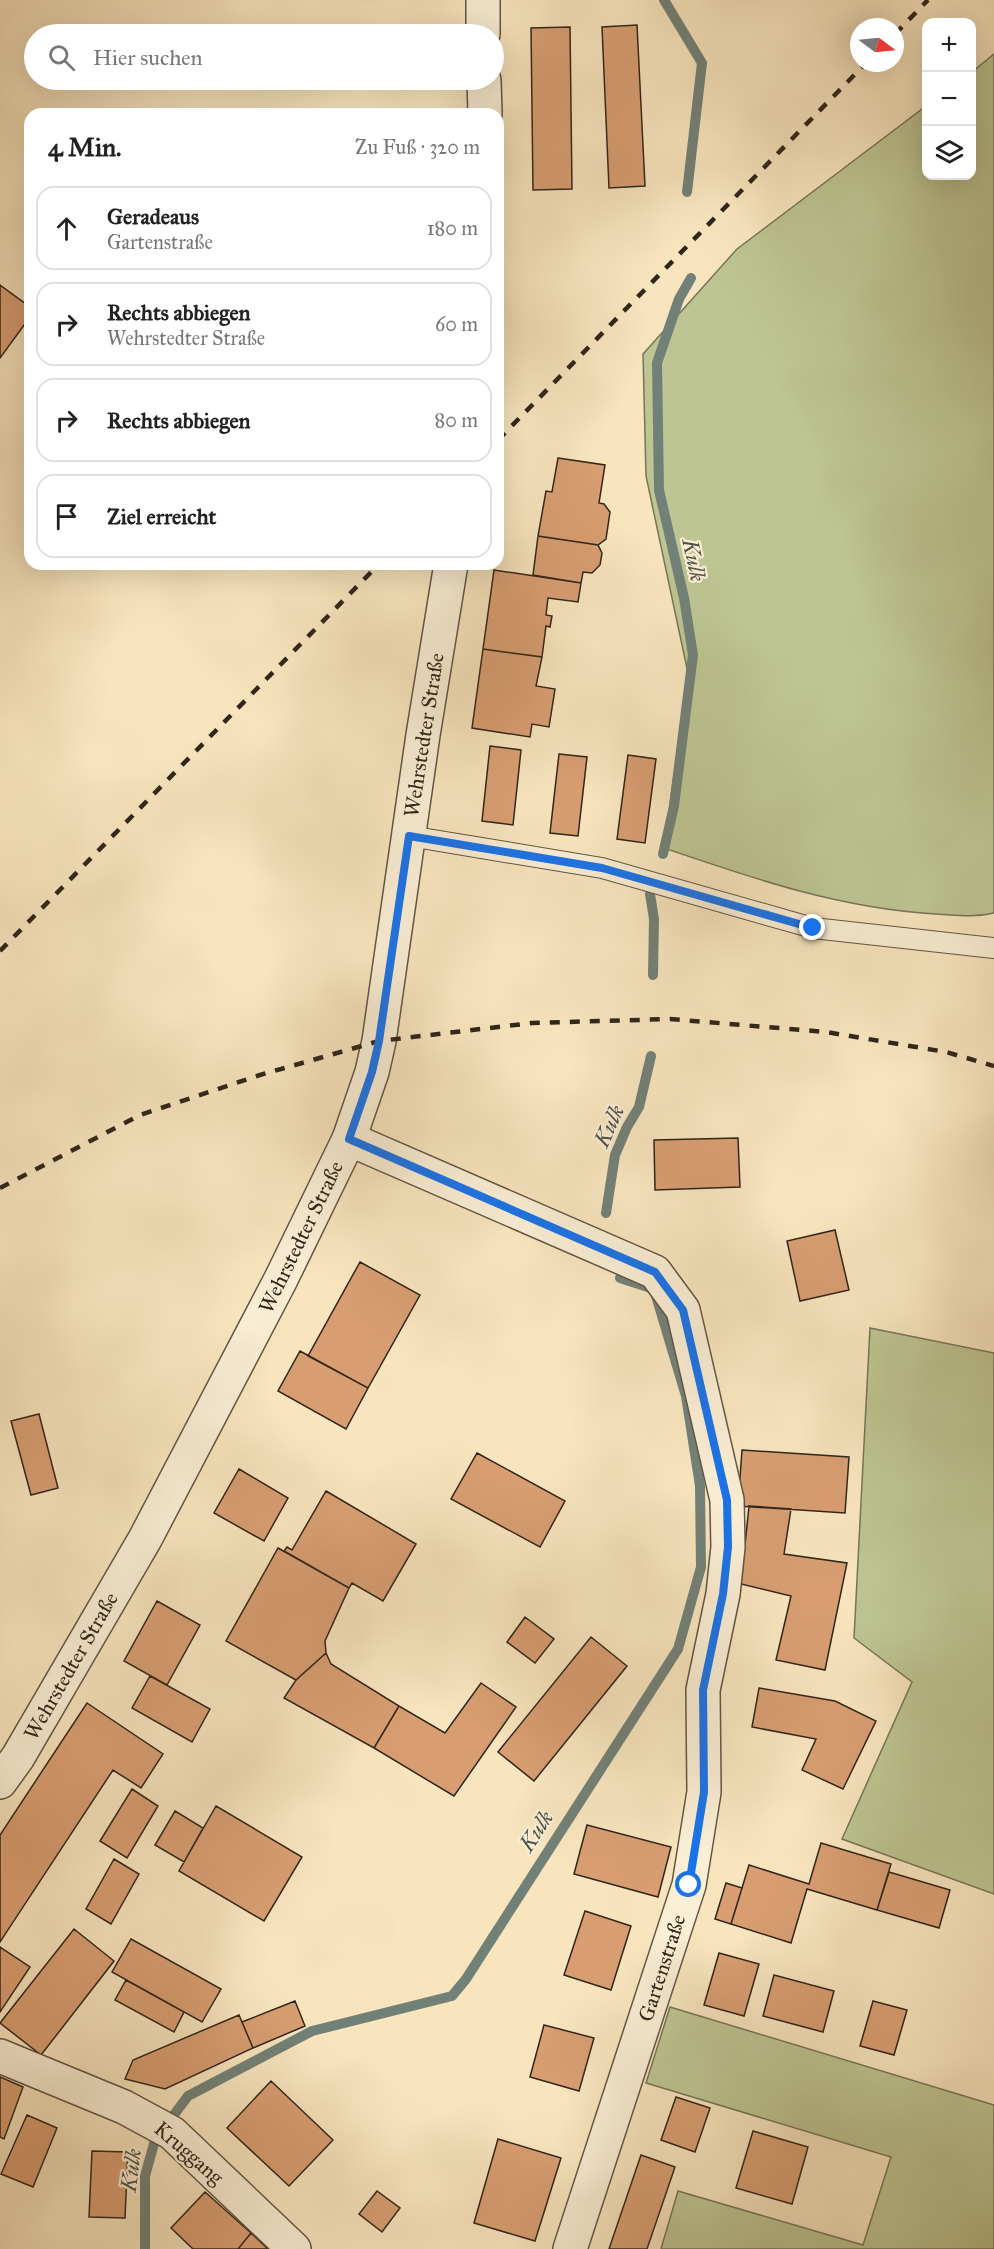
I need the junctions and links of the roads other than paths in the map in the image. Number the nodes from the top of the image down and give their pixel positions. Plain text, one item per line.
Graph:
1 (483, 0) edge
2 (483, 24) edge
3 (484, 90) edge
4 (485, 108) edge
5 (450, 570) edge
6 (409, 836) junction
7 (994, 948) edge
8 (349, 1139) junction
9 (0, 1782) edge
10 (0, 2056) edge
11 (294, 2249) edge
12 (570, 2249) edge

1 - 2 street
3 - 4 street
5 - 6 street, Wehrstedter Straße
6 - 7 lane
6 - 8 street, Wehrstedter Straße
8 - 9 street, Wehrstedter Straße
8 - 12 street, Gartenstraße
10 - 11 street, Kruggang

